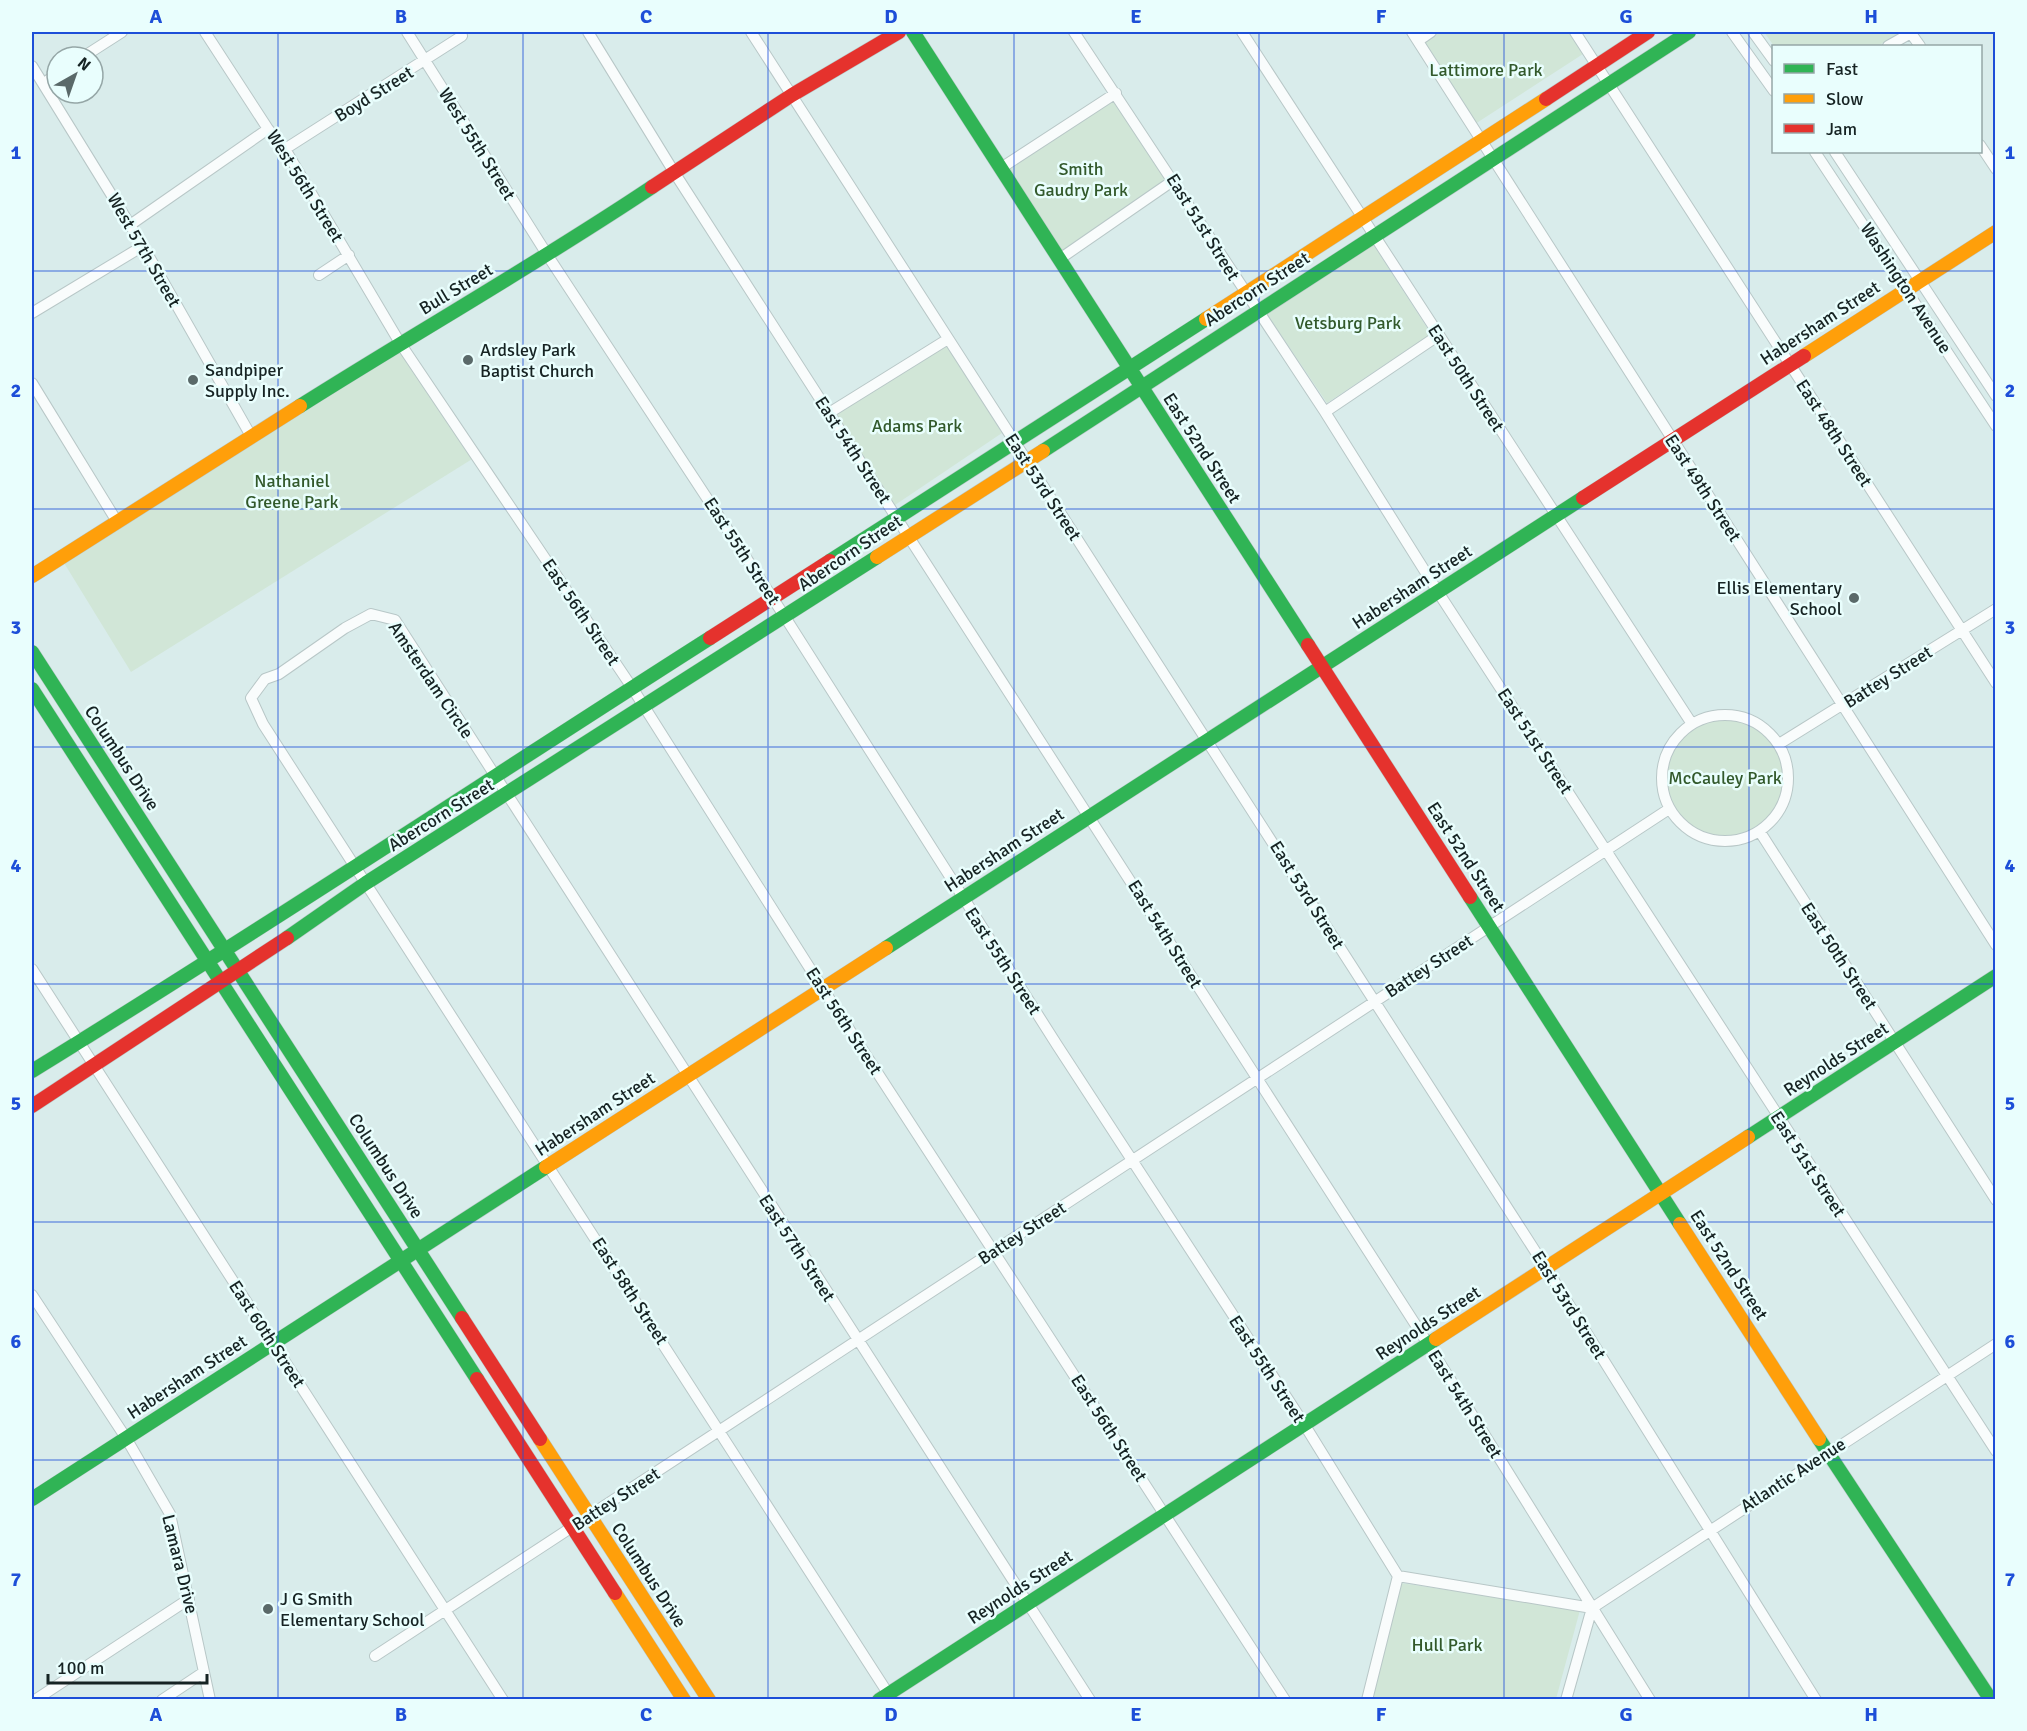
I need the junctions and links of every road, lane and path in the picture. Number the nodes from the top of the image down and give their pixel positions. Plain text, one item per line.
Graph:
1 (122, 32) edge
2 (205, 32) edge
3 (407, 32) edge
4 (588, 32) edge
5 (750, 32) edge
6 (899, 32) edge
7 (913, 32) edge
8 (1074, 32) edge
9 (1242, 32) edge
10 (1431, 32) edge
11 (1575, 32) edge
12 (1648, 32) edge
13 (1689, 32) edge
14 (1732, 32) edge
15 (1753, 32) edge
16 (1911, 32) edge
17 (462, 36) dead end
18 (1415, 36) edge
19 (102, 45) edge
20 (1890, 45) edge
21 (1919, 45) edge
22 (1772, 60) edge
23 (426, 62) junction
24 (1596, 65) junction
25 (32, 66) edge
26 (44, 83) joint
27 (1608, 83) junction
28 (1772, 90) edge
29 (1116, 93) junction
30 (792, 95) junction
31 (268, 129) junction
32 (1480, 140) junction
33 (1982, 148) edge
34 (285, 149) junction
35 (1816, 153) edge
36 (1836, 153) edge
37 (1492, 159) junction
38 (1001, 168) junction
39 (1995, 169) edge
40 (674, 172) junction
41 (1174, 180) junction
42 (1360, 217) junction
43 (130, 225) junction
44 (1995, 232) edge
45 (1372, 235) junction
46 (142, 246) junction
47 (348, 255) junction
48 (548, 256) junction
49 (1061, 258) junction
50 (319, 274) dead end
51 (1921, 280) junction
52 (1907, 289) junction
53 (1245, 292) junction
54 (1257, 310) junction
55 (32, 313) edge
56 (1439, 335) junction
57 (948, 339) junction
58 (400, 343) junction
59 (1790, 365) junction
60 (1129, 368) junction
61 (32, 383) edge
62 (1141, 387) junction
63 (1995, 396) edge
64 (1325, 412) junction
65 (829, 413) junction
66 (1995, 426) edge
67 (251, 436) junction
68 (1673, 440) junction
69 (1014, 444) junction
70 (1026, 462) junction
71 (1556, 515) junction
72 (897, 518) junction
73 (116, 520) junction
74 (908, 536) junction
75 (32, 576) edge
76 (1438, 592) junction
77 (773, 599) junction
78 (1995, 609) edge
79 (785, 617) junction
80 (1962, 631) junction
81 (32, 652) edge
82 (1321, 667) junction
83 (1995, 683) edge
84 (633, 689) junction
85 (32, 690) edge
86 (1842, 706) junction
87 (645, 707) junction
88 (1692, 724) junction
89 (1209, 740) junction
90 (1779, 744) junction
91 (494, 777) junction
92 (506, 796) junction
93 (1670, 809) junction
94 (1090, 816) junction
95 (1760, 832) junction
96 (1606, 850) junction
97 (354, 865) junction
98 (366, 883) junction
99 (963, 898) junction
100 (1490, 927) junction
101 (1995, 945) edge
102 (226, 951) junction
103 (208, 962) junction
104 (32, 969) edge
105 (238, 971) junction
106 (1995, 976) edge
107 (222, 982) junction
108 (823, 988) junction
109 (1374, 1002) junction
110 (79, 1041) junction
111 (1894, 1042) junction
112 (93, 1065) junction
113 (32, 1071) edge
114 (687, 1076) junction
115 (1257, 1079) junction
116 (32, 1106) edge
117 (1778, 1118) junction
118 (1132, 1161) junction
119 (548, 1166) junction
120 (1661, 1193) junction
121 (1995, 1200) edge
122 (418, 1248) junction
123 (993, 1252) junction
124 (401, 1259) junction
125 (1546, 1268) junction
126 (32, 1295) edge
127 (857, 1341) junction
128 (273, 1343) junction
129 (1428, 1344) junction
130 (1995, 1344) edge
131 (1946, 1376) junction
132 (1304, 1424) junction
133 (721, 1430) junction
134 (126, 1438) junction
135 (1995, 1451) edge
136 (1828, 1453) junction
137 (32, 1499) edge
138 (1165, 1514) junction
139 (589, 1516) junction
140 (574, 1526) junction
141 (1709, 1530) junction
142 (1398, 1576) junction
143 (189, 1599) junction
144 (1028, 1604) junction
145 (1592, 1608) junction
146 (445, 1611) junction
147 (375, 1656) dead end
148 (204, 1672) junction
149 (887, 1698) edge
150 (34, 1700) edge
151 (162, 1700) edge
152 (210, 1700) edge
153 (503, 1700) edge
154 (684, 1700) edge
155 (710, 1700) edge
156 (1090, 1700) edge
157 (1285, 1700) edge
158 (1366, 1700) edge
159 (1566, 1700) edge
160 (1650, 1700) edge
161 (1816, 1700) edge
162 (1990, 1700) edge

1 - 19 street
2 - 31 street, West 56th Street
3 - 23 street, West 55th Street
4 - 40 street, East 54th Street
5 - 30 street, East 53rd Street
6 - 30 street, Bull Street
7 - 38 street, East 52nd Street
8 - 29 street, East 51st Street
9 - 42 street, East 50th Street
10 - 18 street
11 - 24 street, East 48th Street
12 - 24 street, Abercorn Street
13 - 27 street, Abercorn Street
14 - 28 street
15 - 22 street
16 - 20 street
16 - 21 street
17 - 23 street, Boyd Street
18 - 32 street, East 49th Street
23 - 34 street, Boyd Street
23 - 48 street, West 55th Street
24 - 27 street, East 48th Street
24 - 32 street, Abercorn Street
25 - 26 street, West 57th Street
26 - 43 street, West 57th Street
27 - 37 street, Abercorn Street
27 - 59 street, East 48th Street
29 - 38 street
29 - 41 street, East 51st Street
30 - 40 street, Bull Street
30 - 57 street, East 53rd Street
31 - 34 street, West 56th Street
31 - 43 street
32 - 37 street, East 49th Street
32 - 42 street, Abercorn Street
33 - 39 street
34 - 47 street, West 56th Street
35 - 52 street, Washington Avenue
36 - 51 street, Washington Avenue
37 - 45 street, Abercorn Street
37 - 68 street, East 49th Street
38 - 49 street, East 52nd Street
40 - 48 street, Bull Street
40 - 65 street, East 54th Street
41 - 49 street
41 - 53 street, East 51st Street
42 - 45 street, East 50th Street
42 - 53 street, Abercorn Street
43 - 46 street, West 57th Street
44 - 51 street, Habersham Street
45 - 54 street, Abercorn Street
45 - 56 street, East 50th Street
46 - 55 street
46 - 67 street, West 57th Street
47 - 50 street
47 - 58 street, West 56th Street
48 - 58 street, Bull Street
48 - 77 street, East 55th Street
49 - 60 street, East 52nd Street
51 - 52 street, Habersham Street
51 - 63 street, Washington Avenue
52 - 59 street, Habersham Street
52 - 66 street, Washington Avenue
53 - 54 street, East 51st Street
53 - 60 street, Abercorn Street
54 - 62 street, Abercorn Street
54 - 64 street, East 51st Street
56 - 64 street
56 - 71 street, East 50th Street
57 - 65 street
57 - 69 street, East 53rd Street
58 - 67 street, Bull Street
58 - 84 street, East 56th Street
59 - 68 street, Habersham Street
59 - 80 street, East 48th Street
60 - 62 street, East 52nd Street
60 - 69 street, Abercorn Street
61 - 73 street
62 - 70 street, Abercorn Street
62 - 82 street, East 52nd Street
64 - 76 street, East 51st Street
65 - 72 street, East 54th Street
67 - 73 street, Bull Street
68 - 71 street, Habersham Street
68 - 86 street, East 49th Street
69 - 70 street, East 53rd Street
69 - 72 street, Abercorn Street
70 - 74 street, Abercorn Street
70 - 89 street, East 53rd Street
71 - 76 street, Habersham Street
71 - 88 street, East 50th Street
72 - 74 street, East 54th Street
72 - 77 street, Abercorn Street
73 - 75 street, Bull Street
74 - 79 street, Abercorn Street
74 - 94 street, East 54th Street
76 - 82 street, Habersham Street
76 - 96 street, East 51st Street
77 - 79 street, East 55th Street
77 - 84 street, Abercorn Street
78 - 80 street, Battey Street
79 - 87 street, Abercorn Street
79 - 99 street, East 55th Street
80 - 83 street, East 48th Street
80 - 86 street, Battey Street
81 - 102 street, Columbus Drive
82 - 89 street, Habersham Street
82 - 100 street, East 52nd Street
84 - 87 street, East 56th Street
84 - 91 street, Abercorn Street
85 - 103 street, Columbus Drive
86 - 90 street, Battey Street
86 - 101 street, East 49th Street
87 - 92 street, Abercorn Street
87 - 108 street, East 56th Street
88 - 90 street
88 - 93 street
89 - 94 street, Habersham Street
89 - 109 street, East 53rd Street
90 - 95 street
91 - 92 street, Amsterdam Circle
91 - 97 street, Abercorn Street
91 - 97 street, Amsterdam Circle
92 - 98 street, Abercorn Street
92 - 114 street, East 57th Street
93 - 95 street
93 - 96 street, Battey Street
94 - 99 street, Habersham Street
94 - 115 street, East 54th Street
95 - 111 street, East 50th Street
96 - 100 street, Battey Street
96 - 117 street, East 51st Street
97 - 98 street, Amsterdam Circle
97 - 102 street, Abercorn Street
98 - 105 street, Abercorn Street
98 - 119 street, East 58th Street
99 - 108 street, Habersham Street
99 - 118 street, East 55th Street
100 - 109 street, Battey Street
100 - 120 street, East 52nd Street
102 - 103 street, Abercorn Street
102 - 105 street, Columbus Drive
103 - 107 street, Columbus Drive
103 - 110 street, Abercorn Street
104 - 110 street, East 60th Street
105 - 107 street, Abercorn Street
105 - 122 street, Columbus Drive
106 - 111 street, Reynolds Street
107 - 112 street, Abercorn Street
107 - 124 street, Columbus Drive
108 - 114 street, Habersham Street
108 - 123 street, East 56th Street
109 - 115 street, Battey Street
109 - 125 street, East 53rd Street
110 - 112 street, East 60th Street
110 - 113 street, Abercorn Street
111 - 117 street, Reynolds Street
111 - 121 street, East 50th Street
112 - 116 street, Abercorn Street
112 - 128 street, East 60th Street
114 - 119 street, Habersham Street
114 - 127 street, East 57th Street
115 - 118 street, Battey Street
115 - 129 street, East 54th Street
117 - 120 street, Reynolds Street
117 - 131 street, East 51st Street
118 - 123 street, Battey Street
118 - 132 street, East 55th Street
119 - 122 street, Habersham Street
119 - 133 street, East 58th Street
120 - 125 street, Reynolds Street
120 - 136 street, East 52nd Street
122 - 124 street, Habersham Street
122 - 139 street, Columbus Drive
123 - 127 street, Battey Street
123 - 138 street, East 56th Street
124 - 128 street, Habersham Street
124 - 140 street, Columbus Drive
125 - 129 street, Reynolds Street
125 - 141 street, East 53rd Street
126 - 134 street, Lamara Drive
127 - 133 street, Battey Street
127 - 144 street, East 57th Street
128 - 134 street, Habersham Street
128 - 146 street, East 60th Street
129 - 132 street, Reynolds Street
129 - 145 street, East 54th Street
130 - 131 street, Atlantic Avenue
131 - 135 street, East 51st Street
131 - 136 street, Atlantic Avenue
132 - 138 street, Reynolds Street
132 - 142 street, East 55th Street
133 - 139 street, Battey Street
133 - 149 street, East 58th Street
134 - 137 street, Habersham Street
134 - 143 street, Lamara Drive
136 - 141 street, Atlantic Avenue
136 - 162 street, East 52nd Street
138 - 144 street, Reynolds Street
138 - 157 street, East 56th Street
139 - 140 street, Battey Street
139 - 155 street, Columbus Drive
140 - 146 street, Battey Street
140 - 154 street, Columbus Drive
141 - 145 street, Atlantic Avenue
141 - 161 street, East 53rd Street
142 - 145 street
142 - 158 street
143 - 148 street, Lamara Drive
143 - 150 street
144 - 149 street, Reynolds Street
144 - 156 street, East 57th Street
145 - 159 street
145 - 160 street, East 54th Street
146 - 147 street, Battey Street
146 - 153 street, East 60th Street
148 - 151 street
148 - 152 street, Lamara Drive

